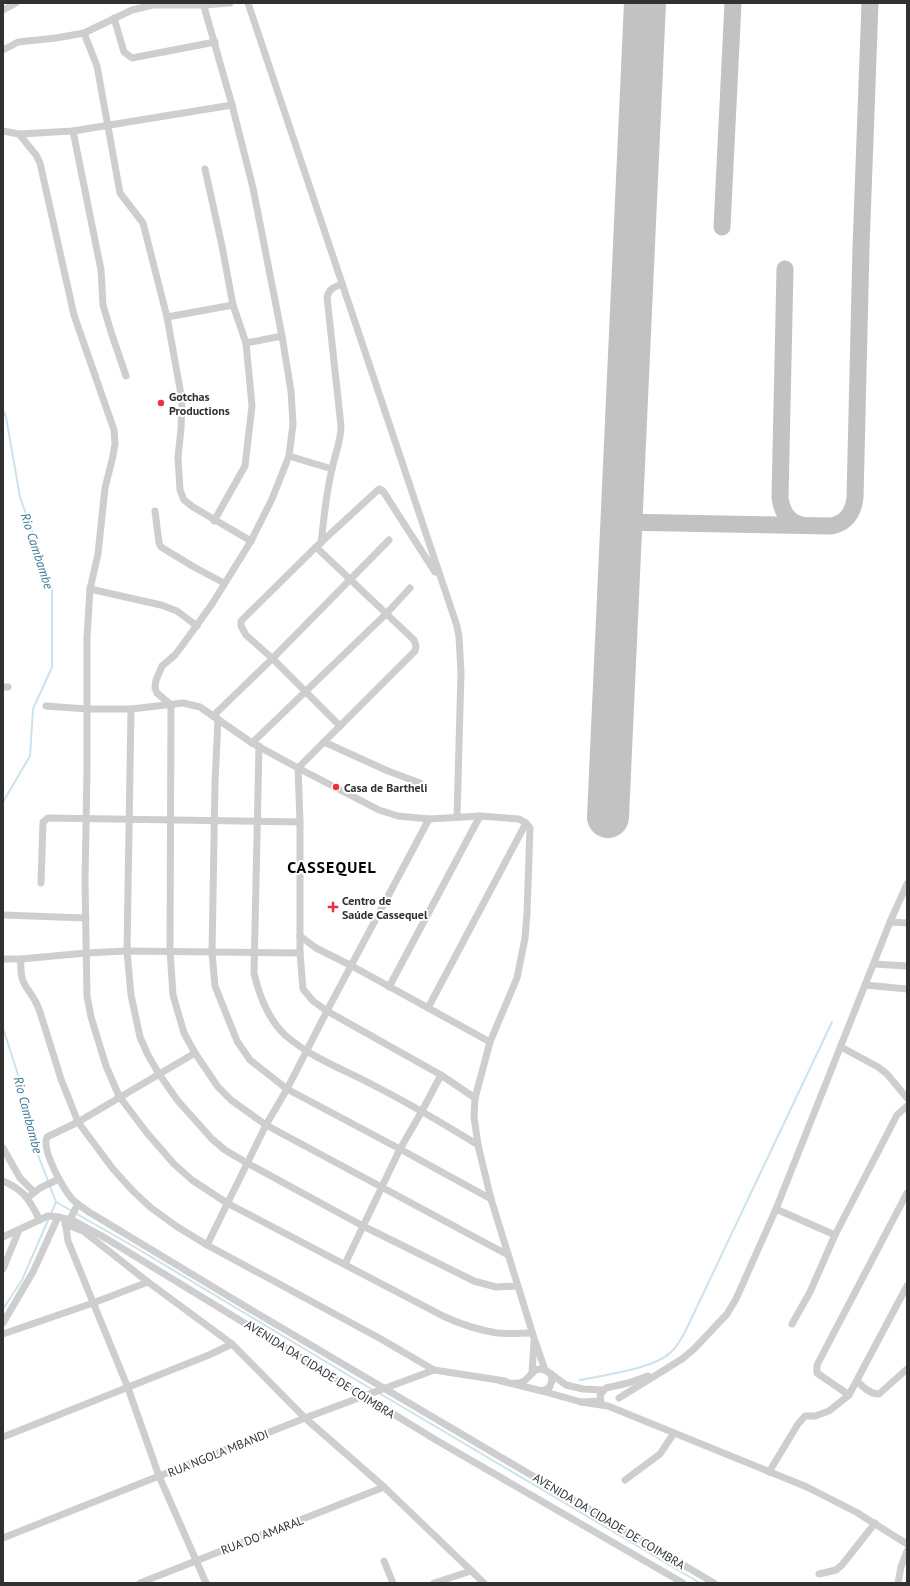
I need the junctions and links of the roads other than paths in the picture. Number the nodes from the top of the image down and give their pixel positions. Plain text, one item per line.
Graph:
1 (16, 3) edge
2 (230, 3) edge
3 (248, 3) edge
4 (203, 4) edge
5 (3, 10) edge
6 (114, 18) junction
7 (84, 32) junction
8 (214, 42) junction
9 (3, 50) edge
10 (232, 105) junction
11 (107, 126) junction
12 (3, 131) edge
13 (73, 131) junction
14 (19, 134) junction
15 (204, 169) dead end
16 (342, 284) junction
17 (233, 304) junction
18 (167, 317) junction
19 (282, 336) junction
20 (246, 343) junction
21 (126, 376) dead end
22 (289, 456) junction
23 (332, 469) junction
24 (155, 511) dead end
25 (214, 521) junction
26 (389, 540) dead end
27 (250, 542) junction
28 (319, 545) junction
29 (351, 580) junction
30 (442, 581) junction
31 (224, 583) junction
32 (410, 588) dead end
33 (90, 589) junction
34 (386, 614) junction
35 (197, 626) junction
36 (273, 659) junction
37 (305, 691) junction
38 (171, 705) junction
39 (46, 706) dead end
40 (87, 709) junction
41 (131, 709) junction
42 (215, 717) junction
43 (340, 726) junction
44 (324, 742) junction
45 (255, 745) junction
46 (298, 768) junction
47 (420, 783) dead end
48 (480, 816) junction
49 (457, 817) junction
50 (87, 818) junction
51 (130, 819) junction
52 (171, 819) junction
53 (214, 820) junction
54 (429, 820) junction
55 (256, 821) junction
56 (300, 822) junction
57 (526, 823) junction
58 (41, 883) dead end
59 (907, 884) edge
60 (3, 915) edge
61 (86, 918) junction
62 (890, 922) junction
63 (907, 923) edge
64 (300, 936) junction
65 (127, 951) junction
66 (170, 951) junction
67 (254, 952) junction
68 (300, 952) junction
69 (86, 953) junction
70 (212, 953) junction
71 (3, 959) edge
72 (21, 959) junction
73 (874, 964) junction
74 (352, 966) junction
75 (907, 966) edge
76 (865, 985) junction
77 (389, 987) junction
78 (907, 989) edge
79 (428, 1008) junction
80 (326, 1011) junction
81 (490, 1042) junction
82 (840, 1047) junction
83 (307, 1051) junction
84 (195, 1053) junction
85 (159, 1074) junction
86 (441, 1075) junction
87 (287, 1089) junction
88 (120, 1096) junction
89 (475, 1098) junction
90 (907, 1098) edge
91 (907, 1106) edge
92 (422, 1111) junction
93 (78, 1122) junction
94 (266, 1125) junction
95 (478, 1145) junction
96 (3, 1148) edge
97 (400, 1149) junction
98 (247, 1163) junction
99 (57, 1180) junction
100 (3, 1181) edge
101 (383, 1188) junction
102 (907, 1193) edge
103 (31, 1195) junction
104 (491, 1199) junction
105 (227, 1202) junction
106 (77, 1206) junction
107 (776, 1209) junction
108 (66, 1219) junction
109 (40, 1220) junction
110 (363, 1226) junction
111 (19, 1230) junction
112 (836, 1235) junction
113 (3, 1237) edge
114 (207, 1245) junction
115 (508, 1255) junction
116 (345, 1264) junction
117 (3, 1269) edge
118 (148, 1282) junction
119 (517, 1286) junction
120 (907, 1286) edge
121 (93, 1303) junction
122 (3, 1322) edge
123 (792, 1324) dead end
124 (3, 1334) edge
125 (533, 1335) junction
126 (232, 1344) junction
127 (682, 1359) junction
128 (907, 1369) edge
129 (434, 1370) junction
130 (547, 1371) junction
131 (532, 1375) junction
132 (501, 1381) junction
133 (857, 1381) junction
134 (128, 1388) junction
135 (382, 1388) junction
136 (606, 1389) junction
137 (540, 1391) junction
138 (366, 1394) junction
139 (849, 1395) junction
140 (618, 1400) junction
141 (581, 1402) junction
142 (608, 1406) junction
143 (633, 1416) junction
144 (305, 1418) junction
145 (674, 1433) junction
146 (3, 1437) edge
147 (769, 1472) junction
148 (159, 1476) junction
149 (625, 1480) dead end
150 (384, 1487) junction
151 (875, 1524) junction
152 (3, 1538) edge
153 (907, 1544) edge
154 (907, 1551) edge
155 (197, 1560) junction
156 (384, 1561) dead end
157 (471, 1571) junction
158 (819, 1574) dead end
159 (140, 1583) edge
160 (206, 1583) edge
161 (392, 1583) edge
162 (434, 1583) edge
163 (484, 1583) edge
164 (683, 1583) edge
165 (714, 1583) edge
166 (898, 1583) edge

1 - 5 street
2 - 4 street
3 - 16 street
4 - 6 street
4 - 8 street
6 - 7 street
6 - 8 street
7 - 9 street
7 - 11 street
8 - 10 street
10 - 11 street
10 - 19 street
11 - 13 street
11 - 18 street
12 - 14 street
13 - 14 street
13 - 21 street
14 - 33 street
15 - 17 street
16 - 23 street
16 - 30 street
17 - 18 street
17 - 20 street
18 - 25 street
19 - 20 street
19 - 22 street
20 - 25 street
22 - 23 street
22 - 27 street
23 - 28 street
24 - 31 street
25 - 27 street
26 - 29 street
27 - 31 street
28 - 29 street
28 - 30 street
28 - 36 street
29 - 34 street
29 - 36 street
30 - 49 street
31 - 35 street
32 - 34 street
33 - 35 street
33 - 40 street
34 - 37 street
34 - 43 street
35 - 38 street
36 - 37 street
36 - 42 street
37 - 43 street
37 - 45 street
38 - 41 street
38 - 42 street
38 - 52 street
39 - 40 street
40 - 41 street
40 - 50 street
41 - 51 street
42 - 45 street
42 - 53 street
43 - 44 street
44 - 46 street
44 - 47 street
45 - 46 street
45 - 55 street
46 - 54 street
46 - 56 street
48 - 49 street
48 - 57 street
48 - 77 street
49 - 54 street
50 - 51 street
50 - 58 street
50 - 61 street
51 - 52 street
51 - 65 street
52 - 53 street
52 - 66 street
53 - 55 street
53 - 70 street
54 - 74 street
55 - 56 street
55 - 67 street
56 - 64 street
57 - 79 street
57 - 81 street
59 - 62 street
60 - 61 street
61 - 69 street
62 - 63 street
62 - 73 street
64 - 68 street
64 - 74 street
65 - 66 street
65 - 69 street
65 - 85 street
66 - 70 street
66 - 84 street
67 - 68 street
67 - 70 street
67 - 83 street
68 - 80 street
69 - 72 street
69 - 88 street
70 - 87 street
71 - 72 street
72 - 93 street
73 - 75 street
73 - 76 street
74 - 77 street
74 - 80 street
76 - 78 street
76 - 82 street
77 - 79 street
79 - 81 street
80 - 83 street
80 - 86 street
81 - 89 street
82 - 90 street
82 - 107 street
83 - 87 street
83 - 92 street
84 - 85 street
84 - 94 street
85 - 88 street
85 - 98 street
86 - 89 street
86 - 92 street
87 - 94 street
87 - 97 street
88 - 93 street
88 - 105 street
89 - 95 street
91 - 112 street
92 - 95 street
92 - 97 street
93 - 99 street, AVENIDA DA CIDADE DE COIMBRA
93 - 114 street
94 - 98 street
94 - 101 street
95 - 104 street
96 - 103 street
97 - 101 street
97 - 104 street
98 - 105 street
98 - 110 street
99 - 103 street
99 - 106 street, AVENIDA DA CIDADE DE COIMBRA
100 - 103 street
101 - 110 street
101 - 115 street
102 - 139 street
103 - 109 street
104 - 115 street
105 - 114 street
105 - 116 street
106 - 108 street
106 - 135 street, AVENIDA DA CIDADE DE COIMBRA
107 - 112 street
107 - 127 street
108 - 109 street
108 - 118 street
108 - 121 street
108 - 122 street
108 - 138 street, AVENIDA DA CIDADE DE COIMBRA
109 - 111 street
110 - 116 street
110 - 119 street
111 - 113 street
111 - 117 street
112 - 123 street
114 - 129 street
115 - 119 street
116 - 125 street
118 - 121 street
118 - 126 street
119 - 125 street
120 - 133 street
121 - 124 street
121 - 134 street
125 - 130 street
125 - 131 street
126 - 134 street
126 - 144 street
127 - 136 street
127 - 140 street
128 - 133 street
129 - 132 street
129 - 135 street, RUA NGOLA MBANDI
130 - 131 street
130 - 136 street
130 - 137 street
131 - 132 street
131 - 137 street
132 - 137 street
133 - 139 street
134 - 146 street
134 - 148 street
135 - 138 street, RUA NGOLA MBANDI
135 - 165 street, AVENIDA DA CIDADE DE COIMBRA
136 - 140 street
136 - 141 street
137 - 141 street
138 - 144 street, RUA NGOLA MBANDI
138 - 164 street, AVENIDA DA CIDADE DE COIMBRA
139 - 147 street
140 - 142 street
140 - 143 street
141 - 142 street
142 - 143 street
143 - 145 street
144 - 148 street, RUA NGOLA MBANDI
144 - 150 street
145 - 147 street
145 - 149 street
147 - 151 street
148 - 152 street, RUA NGOLA MBANDI
148 - 155 street
150 - 155 street, RUA DO AMARAL
150 - 157 street
151 - 153 street
151 - 158 street
154 - 166 street
155 - 159 street, RUA DO AMARAL
155 - 160 street
156 - 161 street
157 - 162 street
157 - 163 street

